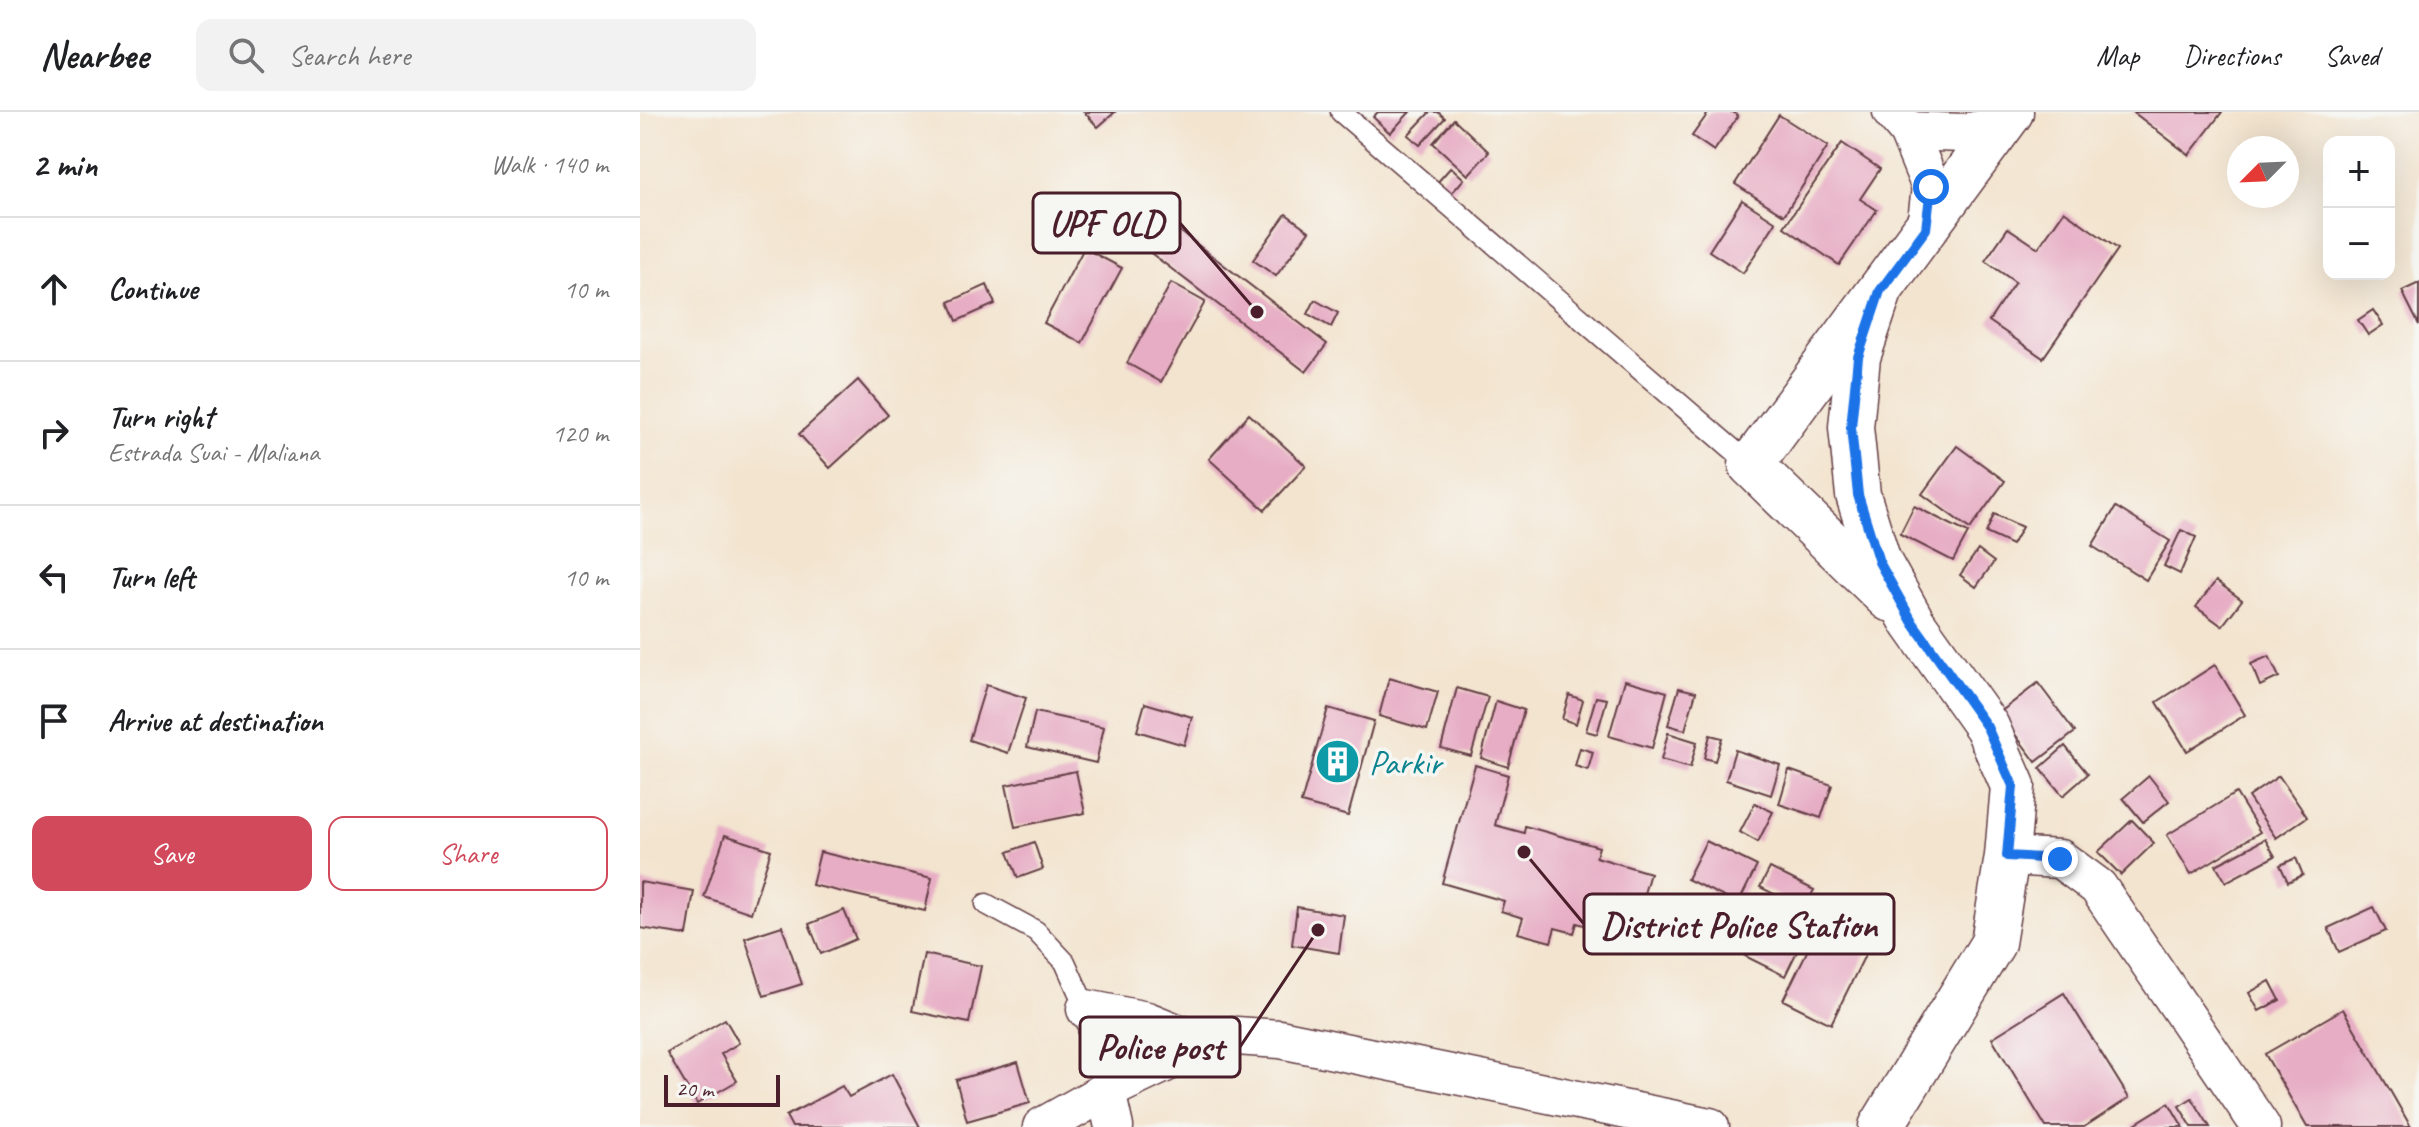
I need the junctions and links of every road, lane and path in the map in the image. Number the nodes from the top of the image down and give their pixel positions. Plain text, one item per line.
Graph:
1 (1341, 112) edge
2 (2006, 119) edge
3 (1900, 122) edge
4 (1926, 229) junction
5 (1880, 291) junction
6 (1751, 465) junction
7 (1913, 623) junction
8 (2007, 856) junction
9 (986, 904) dead end
10 (1086, 1009) junction
11 (1206, 1045) junction
12 (1110, 1109) edge
13 (1042, 1127) edge
14 (1710, 1127) edge
15 (1881, 1127) edge
16 (2261, 1127) edge

1 - 6 lane
2 - 3 street
2 - 4 main road
3 - 4 street
4 - 5 main road
5 - 6 main road
5 - 7 main road
6 - 7 main road
7 - 8 main road
8 - 15 main road
8 - 16 street
9 - 10 lane
10 - 11 street
10 - 12 lane
11 - 12 street
11 - 14 street
12 - 13 street

